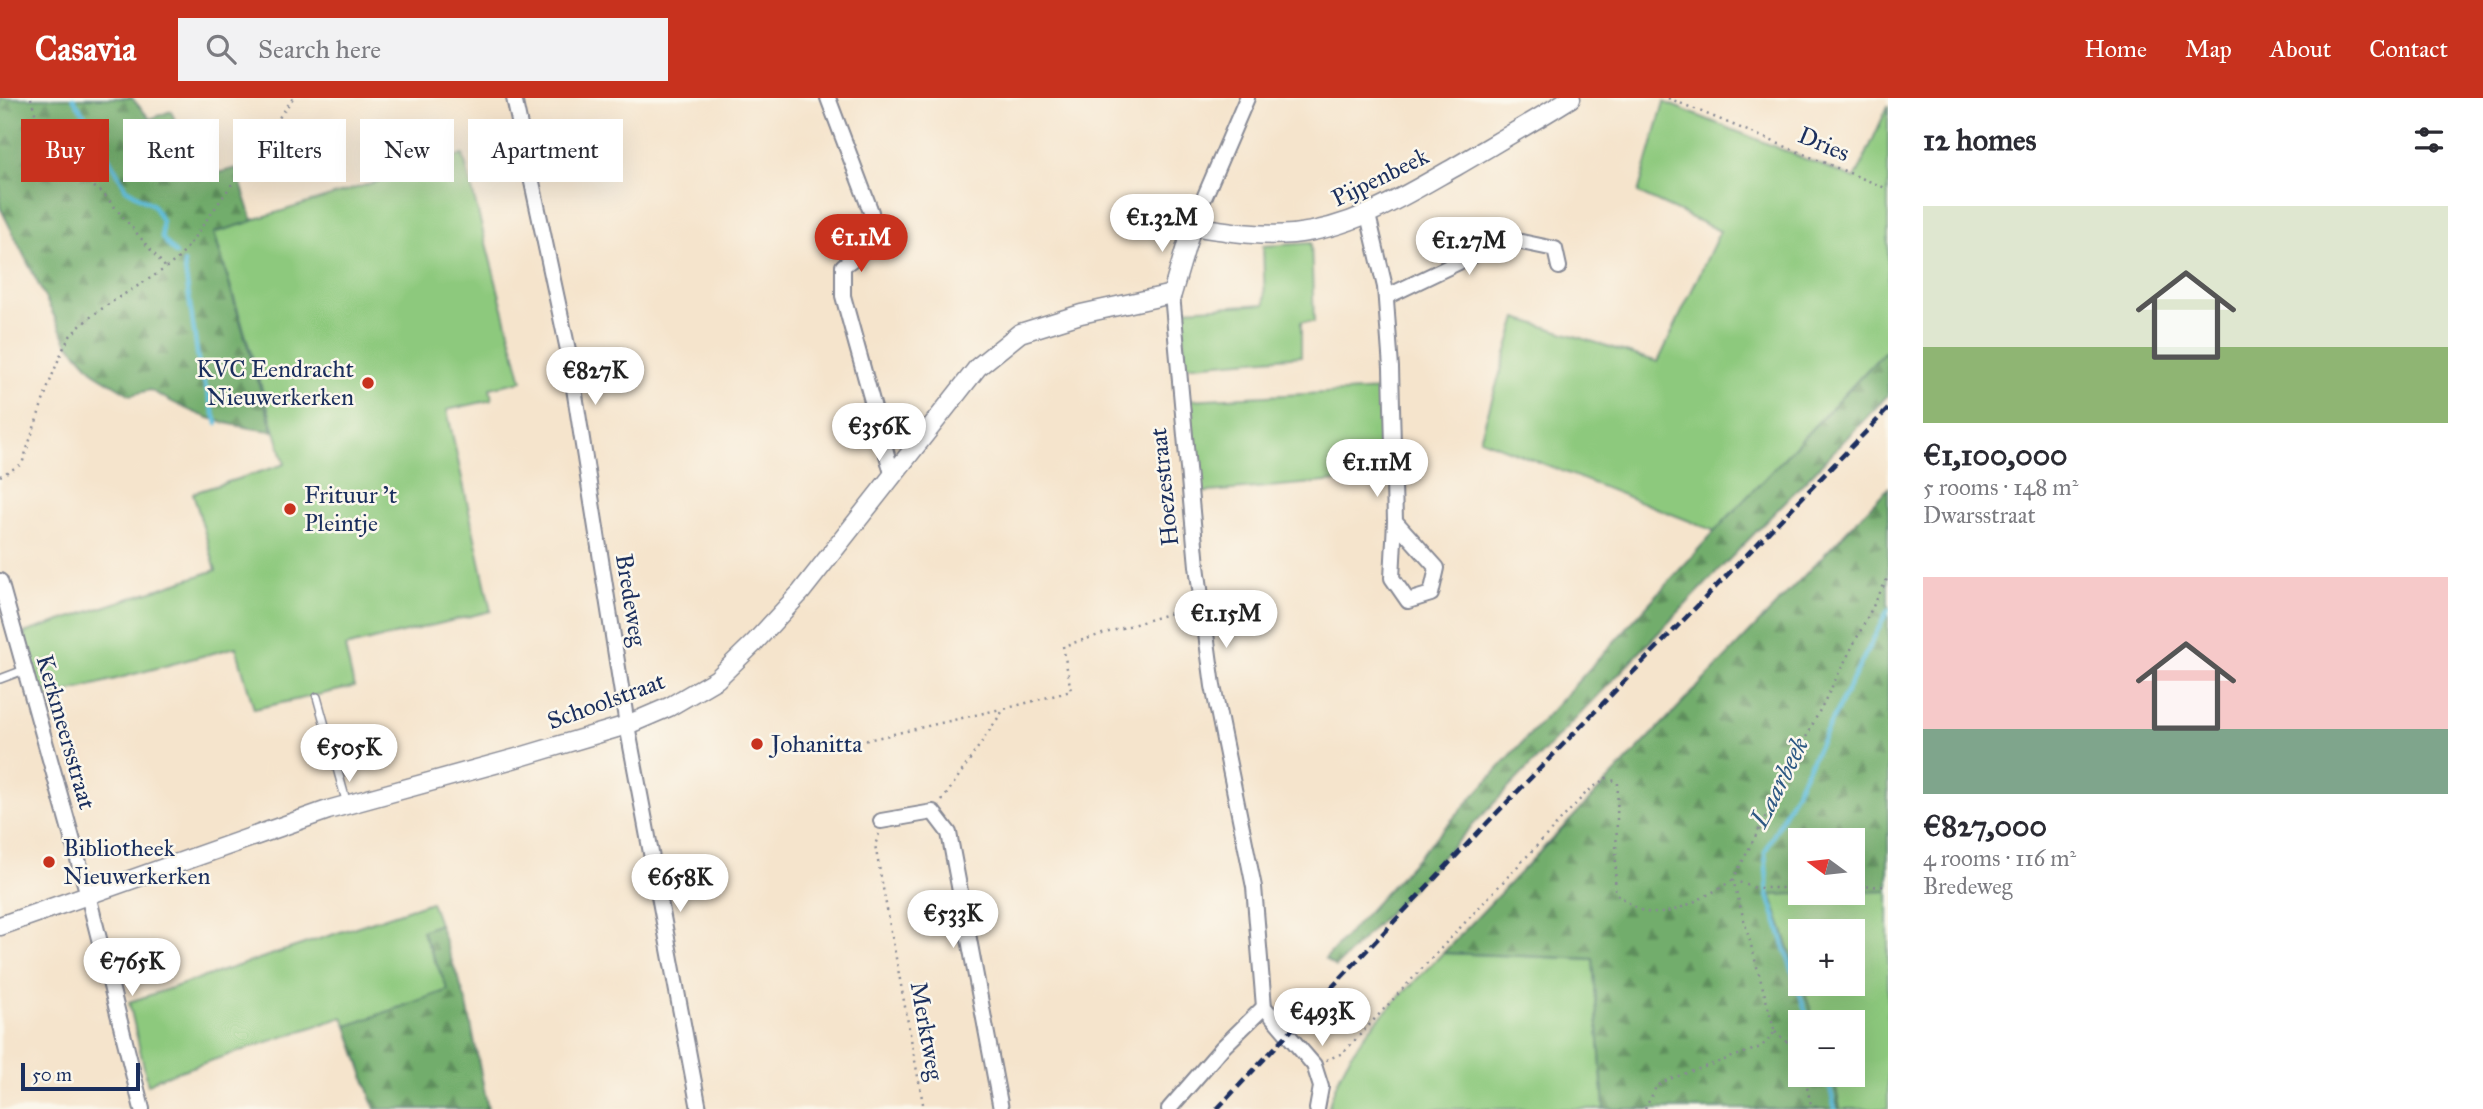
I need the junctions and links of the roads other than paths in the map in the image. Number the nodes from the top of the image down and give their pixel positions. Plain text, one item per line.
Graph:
1 (514, 98) edge
2 (828, 98) edge
3 (1247, 98) edge
4 (1571, 98) edge
5 (1368, 215) junction
6 (1192, 226) junction
7 (1559, 267) dead end
8 (1172, 294) junction
9 (1386, 297) junction
10 (892, 477) junction
11 (1395, 521) junction
12 (0, 581) edge
13 (25, 670) junction
14 (0, 679) edge
15 (317, 697) dead end
16 (627, 725) junction
17 (347, 804) junction
18 (881, 821) dead end
19 (88, 895) junction
20 (0, 926) edge
21 (1264, 1007) junction
22 (142, 1109) edge
23 (699, 1109) edge
24 (1001, 1109) edge
25 (1169, 1109) edge
26 (1317, 1109) edge

1 - 16 street, Bredeweg
2 - 10 street
3 - 6 street, Hoezestraat
4 - 5 street, Pijpenbeek
5 - 6 street, Pijpenbeek
5 - 9 street
6 - 8 street, Hoezestraat
7 - 9 street
8 - 10 street, Schoolstraat
8 - 21 street, Hoezestraat
9 - 11 street
10 - 16 street, Schoolstraat
11 - 11 street
12 - 13 street, Kerkmeersstraat
13 - 14 lane
13 - 19 street, Kerkmeersstraat
15 - 17 lane
16 - 17 street, Schoolstraat
16 - 23 street, Bredeweg
17 - 19 street, Schoolstraat
18 - 24 street
19 - 20 street, Schoolstraat
19 - 22 street, Kerkmeersstraat
21 - 25 street
21 - 26 street

